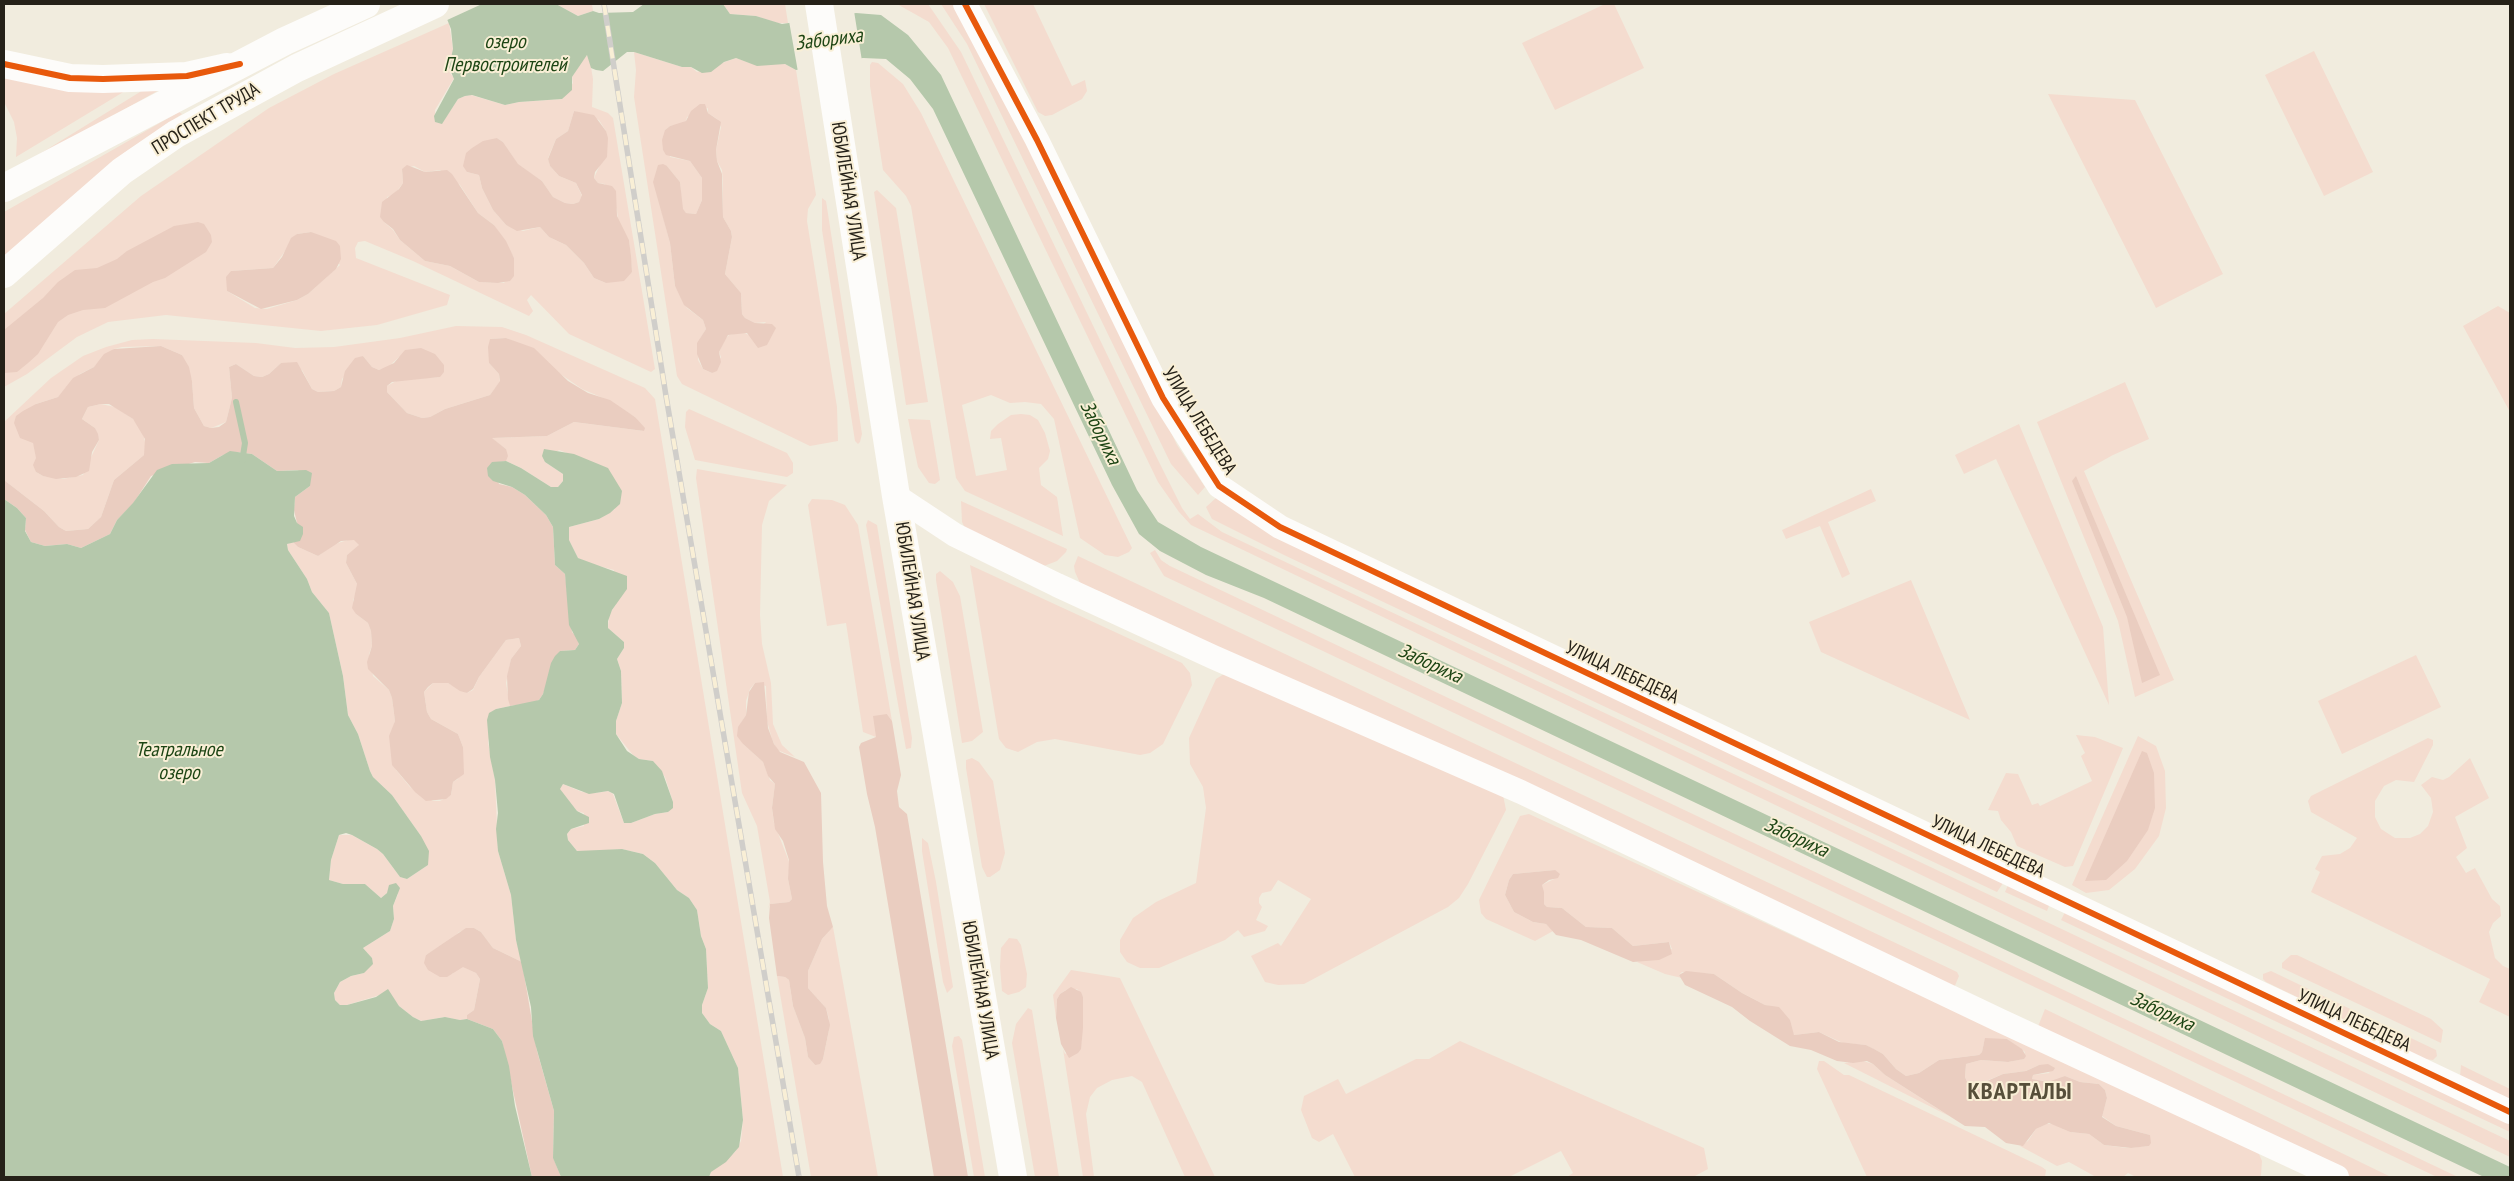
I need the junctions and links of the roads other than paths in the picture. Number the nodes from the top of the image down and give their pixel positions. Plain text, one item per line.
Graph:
1 (366, 4) edge
2 (435, 4) edge
3 (819, 4) edge
4 (965, 4) edge
5 (4, 64) edge
6 (240, 64) junction
7 (4, 188) edge
8 (4, 274) edge
9 (896, 496) junction
10 (2510, 1112) edge
11 (1013, 1177) edge
12 (2337, 1177) edge

1 - 6 main road, ПРОСПЕКТ ТРУДА
2 - 8 main road, ПРОСПЕКТ ТРУДА
3 - 9 main road, ЮБИЛЕЙНАЯ УЛИЦА
4 - 10 street, УЛИЦА ЛЕБЕДЕВА
5 - 6 main road
6 - 7 main road, ПРОСПЕКТ ТРУДА
9 - 11 main road, ЮБИЛЕЙНАЯ УЛИЦА
9 - 12 street

